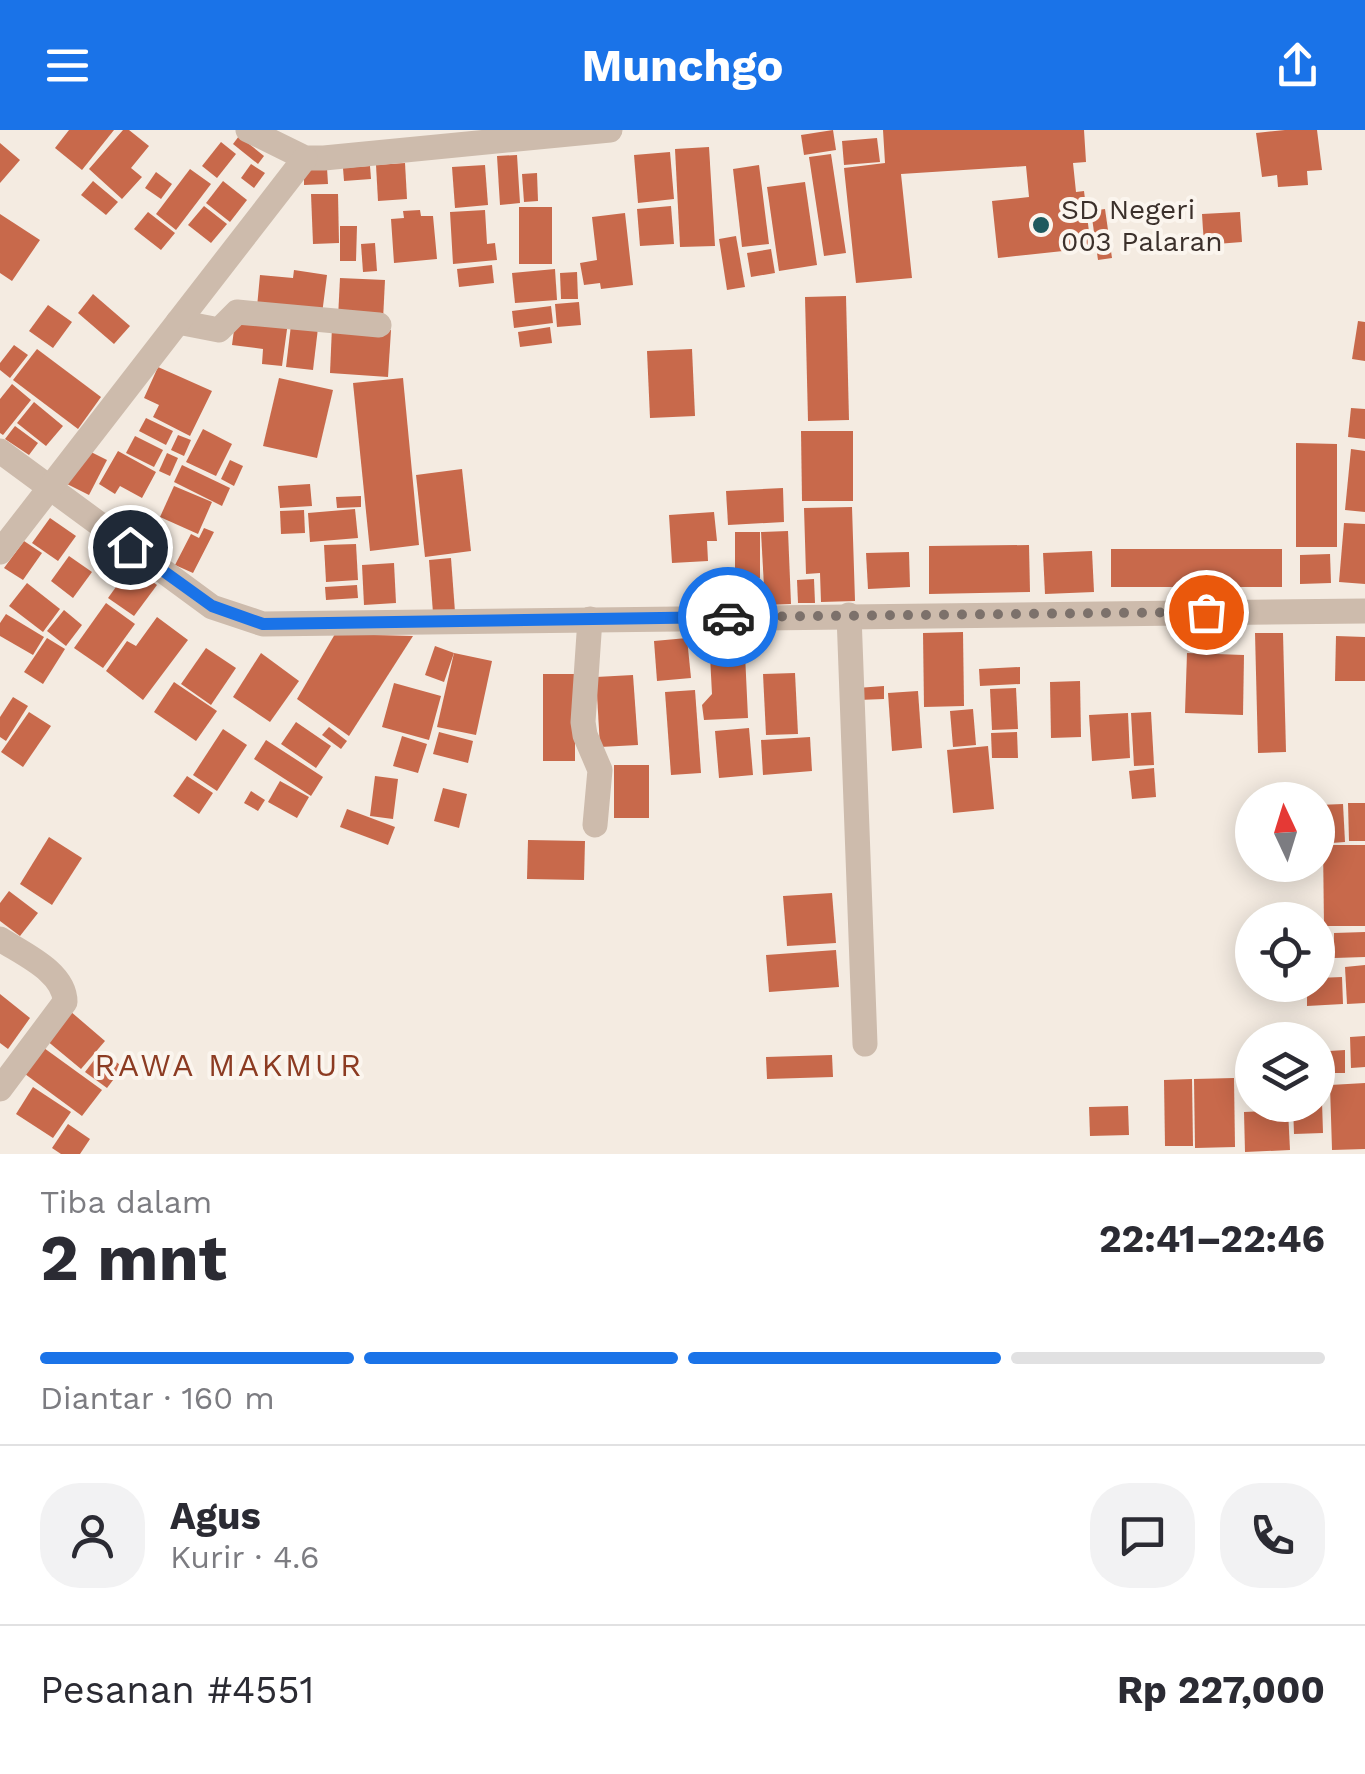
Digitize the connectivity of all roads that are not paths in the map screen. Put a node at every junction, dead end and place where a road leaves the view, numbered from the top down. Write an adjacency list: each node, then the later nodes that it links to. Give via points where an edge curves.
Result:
1 (248, 130): 3 (street)
2 (610, 130): 3 (street)
3 (305, 158): 4 (street)
4 (178, 322): 5 (street, via 219,330 237,312); 7 (street)
5 (379, 325)
6 (0, 451): 7 (street)
7 (49, 488): 8 (street); 11 (street, via 212,606 244,620)
8 (0, 552)
9 (1365, 611): 10 (street)
10 (849, 615): 11 (street); 14 (street)
11 (590, 620): 12 (street, via 583,722 600,770)
12 (595, 825)
13 (0, 938): 15 (street, via 57,978 65,1002)
14 (864, 1044)
15 (0, 1088)

